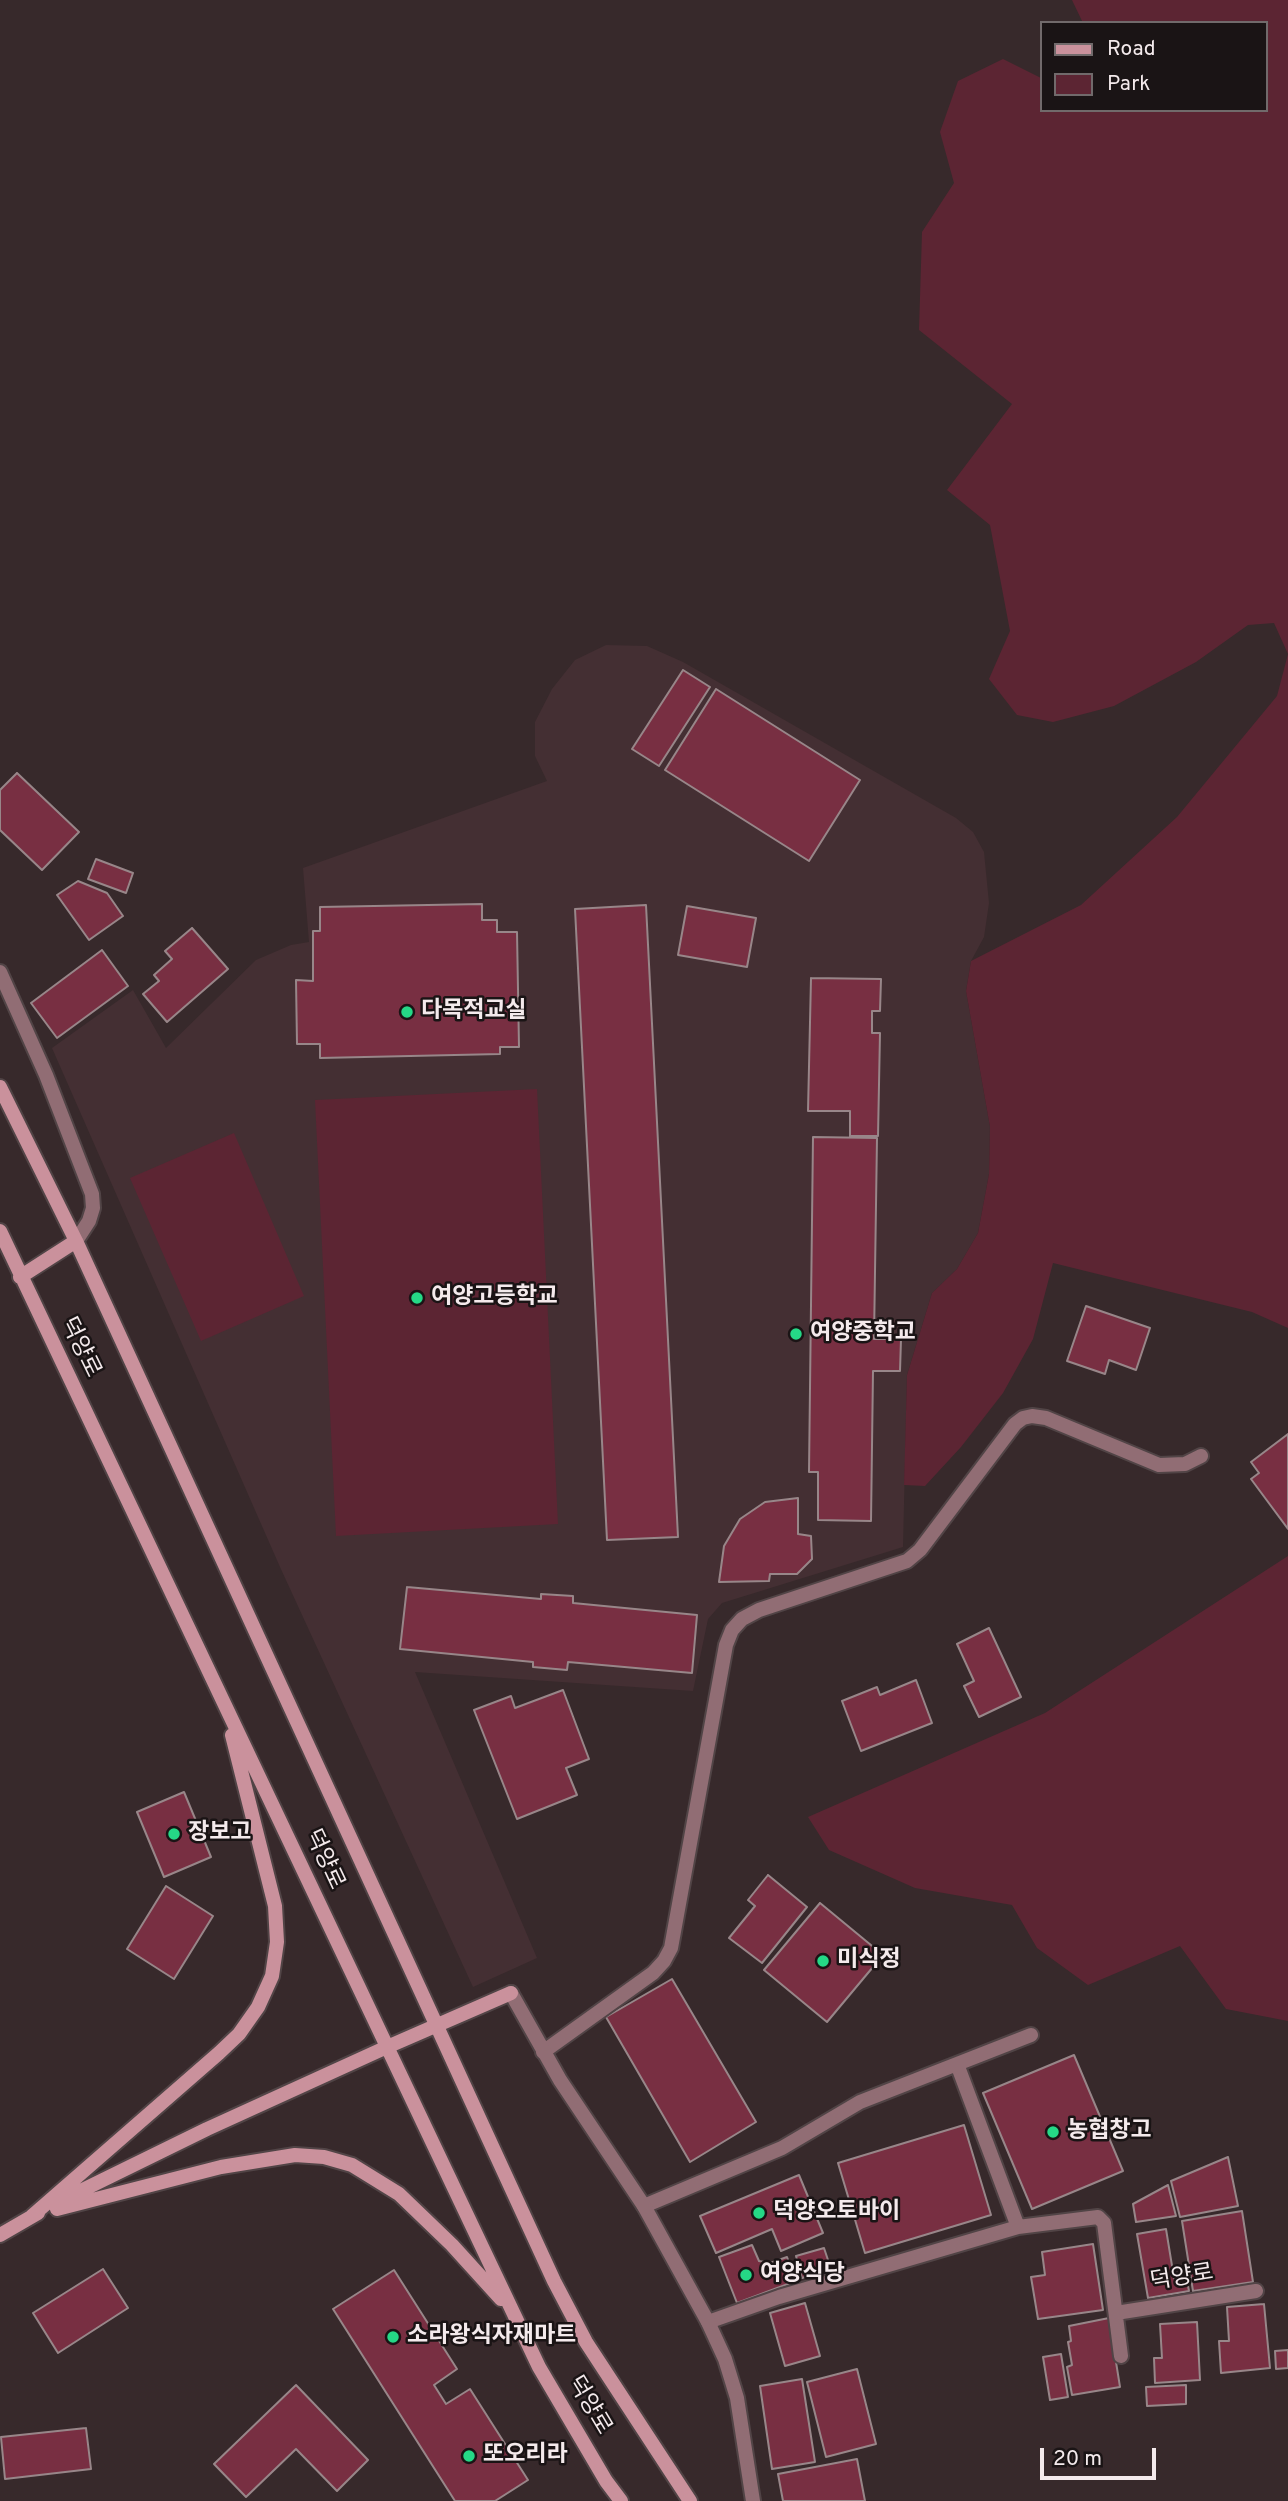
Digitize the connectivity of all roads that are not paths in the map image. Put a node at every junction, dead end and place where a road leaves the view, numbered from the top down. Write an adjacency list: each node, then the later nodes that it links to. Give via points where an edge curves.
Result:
1 (0, 972): 4 (street, via 92,1194 89,1221)
2 (0, 1087): 4 (main road, 덕양로)
3 (0, 1231): 5 (main road, 덕양로)
4 (76, 1241): 5 (main road); 9 (main road, 덕양로)
5 (20, 1277): 7 (main road, 덕양로)
6 (1200, 1456): 12 (street, via 1185,1464 1159,1465 1046,1418 1023,1418 907,1561 742,1619 726,1645 671,1948 653,1973)
7 (222, 1700): 11 (main road, 덕양로); 15 (main road, via 275,1906 277,1942 272,1976 239,2034)
8 (511, 1993): 9 (main road); 12 (street)
9 (435, 2026): 11 (main road); 24 (main road, 덕양로, via 586,2342)
10 (1031, 2035): 13 (street)
11 (387, 2047): 15 (main road, via 92,2184); 19 (main road, 덕양로)
12 (543, 2052): 14 (street)
13 (957, 2064): 14 (street, via 860,2102 782,2148); 16 (street)
14 (644, 2206): 21 (street)
15 (32, 2217): 17 (main road); 19 (main road, via 221,2166 295,2155 324,2157 352,2165 399,2194)
16 (1018, 2227): 20 (street, via 1098,2217 1104,2223); 21 (street)
17 (0, 2235)
18 (1256, 2291): 20 (street, 덕양로)
19 (512, 2312): 23 (main road, 덕양로, via 539,2367)
20 (1116, 2313): 22 (street)
21 (708, 2322): 25 (street, via 737,2398)
22 (1121, 2356)
23 (618, 2499)
24 (690, 2501)
25 (754, 2501)

